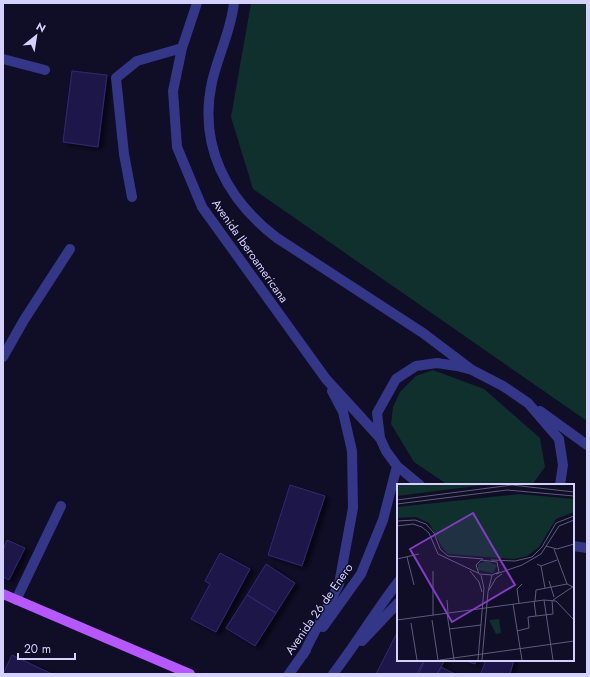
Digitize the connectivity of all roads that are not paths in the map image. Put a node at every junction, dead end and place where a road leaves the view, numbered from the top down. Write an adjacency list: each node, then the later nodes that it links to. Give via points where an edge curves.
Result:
1 (197, 3): 3 (street, Avenida Iberoamericana)
2 (234, 3): 9 (street, Avenida Iberoamericana, via 228,33 212,81 209,101 209,124 214,154 224,179 242,206 276,238 423,333)
3 (182, 48): 6 (street, via 137,60 116,78 124,154); 10 (street, Avenida Iberoamericana, via 172,91 177,147 202,207)
4 (3, 60): 5 (street)
5 (45, 70)
6 (132, 197)
7 (70, 249): 8 (street)
8 (3, 357)
9 (472, 370): 11 (street); 12 (street, via 437,363 416,366 396,378 377,412)
10 (326, 379): 12 (street, Avenida Iberoamericana); 24 (street, via 343,412 352,451 353,508 339,584)
11 (528, 403): 13 (street); 16 (street, via 559,439 564,464)
12 (380, 438): 14 (street)
13 (587, 445)
14 (397, 466): 15 (street); 24 (street, Avenida 26 de Enero, via 383,520 361,574)
15 (419, 484)
16 (560, 484)
17 (61, 506): 22 (street)
18 (574, 546): 19 (street)
19 (587, 548)
20 (397, 583): 25 (street)
21 (3, 595): 22 (main road)
22 (16, 600): 26 (main road)
23 (397, 604): 25 (street)
24 (303, 655): 27 (street, Avenida 26 de Enero)
25 (344, 660): 28 (street)
26 (190, 674)
27 (289, 674)
28 (333, 674)

